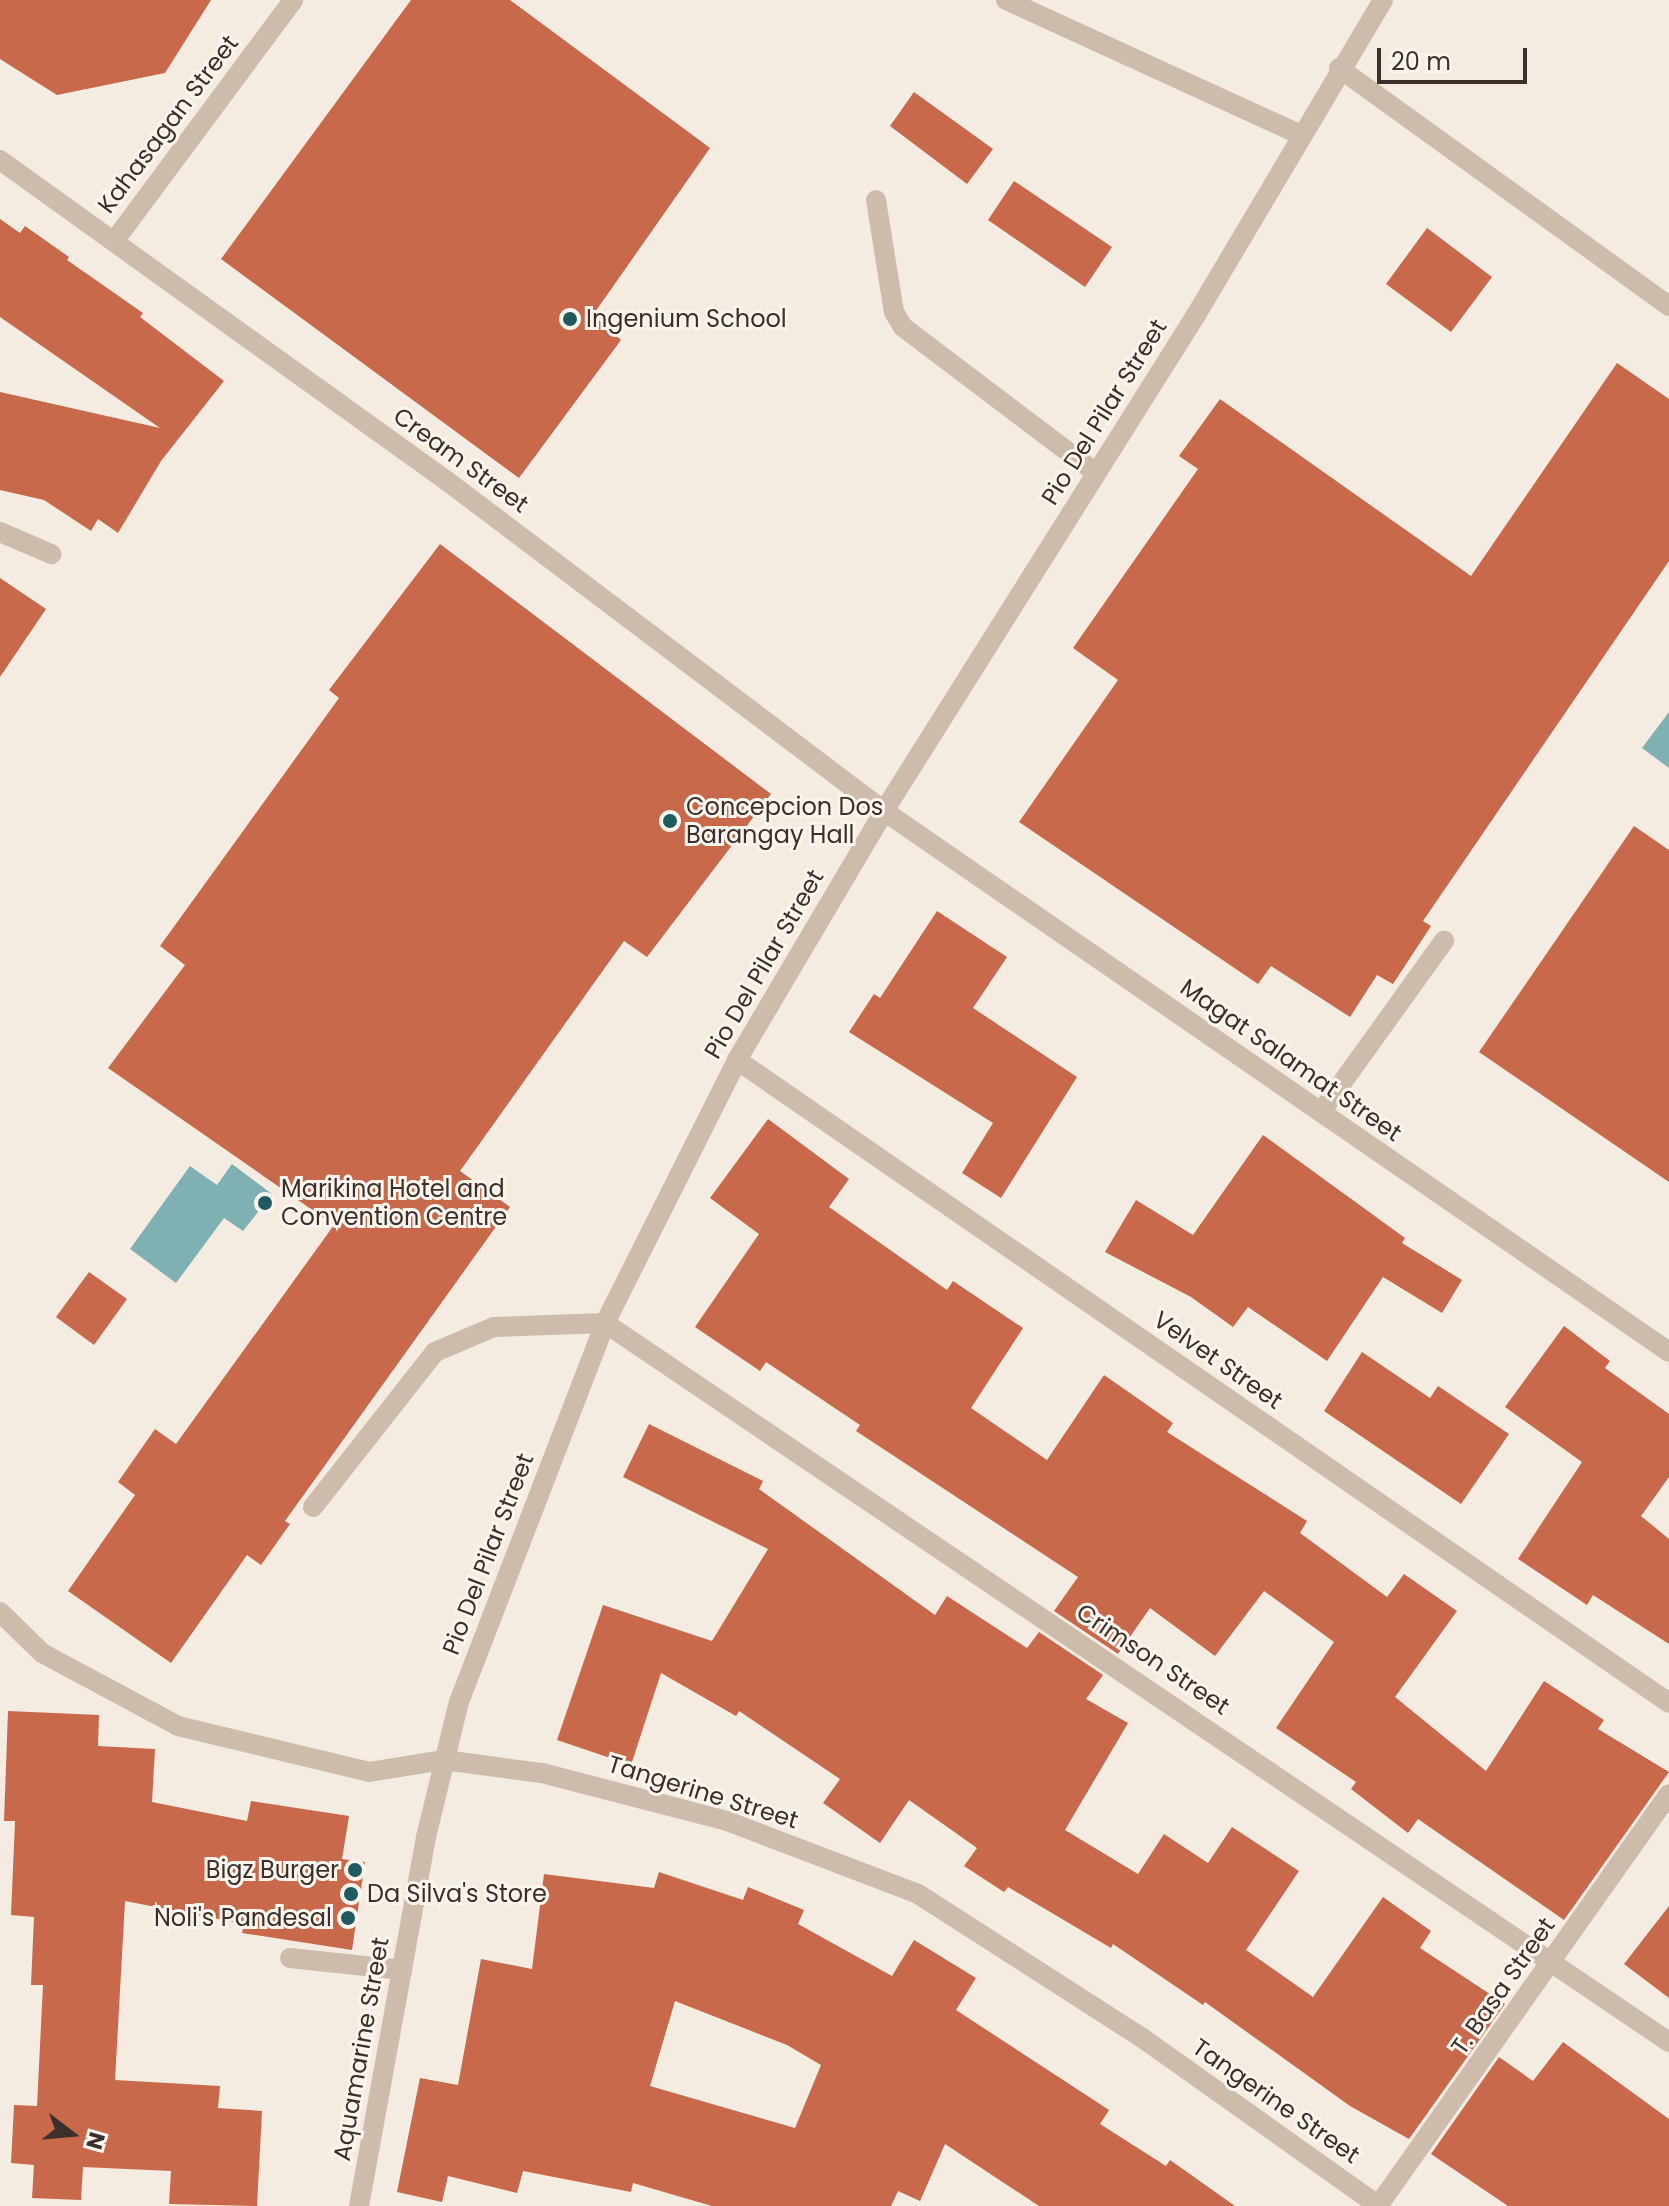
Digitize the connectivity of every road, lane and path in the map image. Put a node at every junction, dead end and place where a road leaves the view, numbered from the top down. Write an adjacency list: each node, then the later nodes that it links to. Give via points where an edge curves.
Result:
1 (293, 0): 8 (street, Kahasagan Street)
2 (1006, 0): 5 (street)
3 (1383, 0): 4 (street, Pio Del Pilar Street)
4 (1339, 68): 5 (street, Pio Del Pilar Street); 9 (street)
5 (1301, 135): 10 (street, Pio Del Pilar Street)
6 (0, 160): 8 (street, Cream Street)
7 (876, 200): 10 (street, via 894,312 903,327)
8 (115, 240): 13 (street, Cream Street, via 447,481)
9 (1669, 306)
10 (1096, 473): 13 (street, Pio Del Pilar Street)
11 (0, 532): 12 (street)
12 (51, 554)
13 (884, 811): 15 (street, Pio Del Pilar Street); 16 (street, Magat Salamat Street)
14 (1444, 941): 16 (street)
15 (737, 1060): 17 (street, Pio Del Pilar Street); 21 (street, Velvet Street)
16 (1321, 1112): 18 (street, Magat Salamat Street)
17 (605, 1323): 19 (street, via 494,1327 435,1352); 22 (street, Pio Del Pilar Street, via 459,1702); 25 (street, Crimson Street)
18 (1669, 1352)
19 (313, 1507)
20 (0, 1612): 22 (street, Tangerine Street, via 42,1653 178,1726 369,1772)
21 (1669, 1703)
22 (444, 1760): 26 (street, Aquamarine Street); 29 (street, Tangerine Street, via 542,1773 727,1821 918,1894 1141,2037)
23 (1669, 1794): 25 (street, T. Basa Street)
24 (290, 1958): 26 (street)
25 (1554, 1960): 27 (street, Crimson Street); 29 (street, T. Basa Street)
26 (402, 1970): 28 (street, Aquamarine Street)
27 (1669, 2042)
28 (359, 2206)
29 (1379, 2206)

